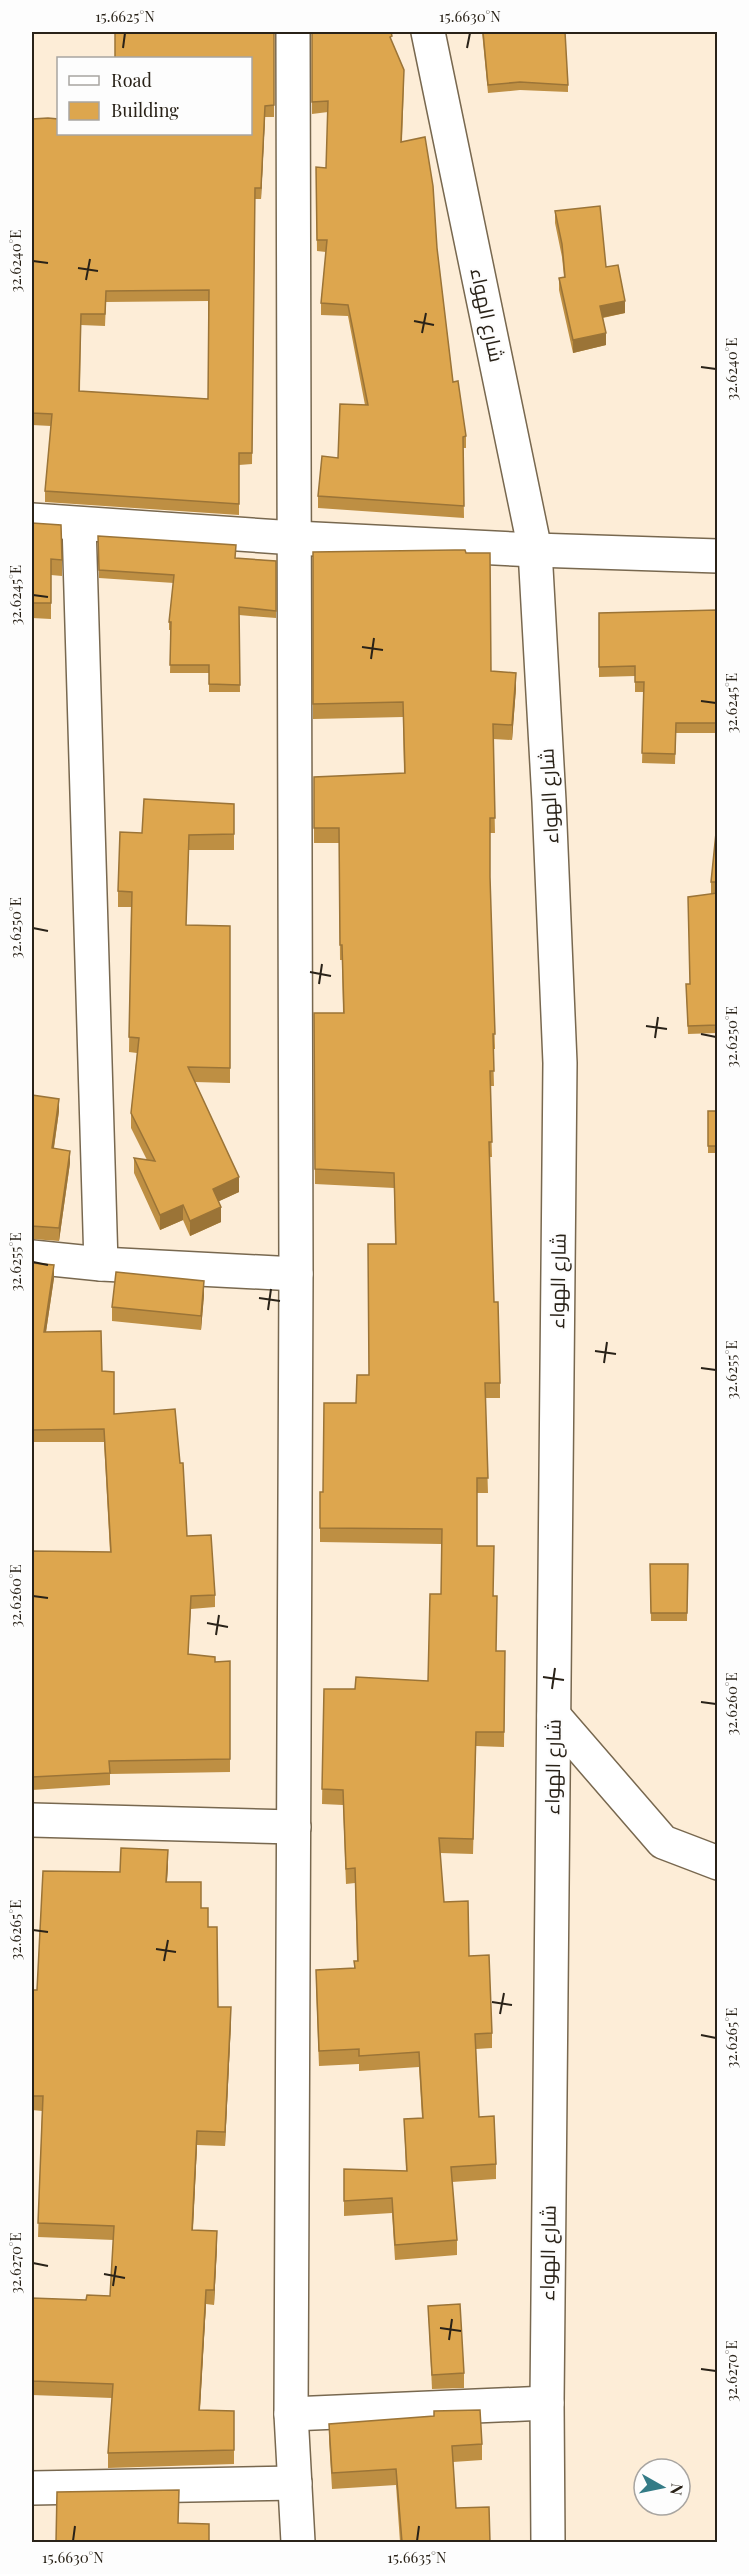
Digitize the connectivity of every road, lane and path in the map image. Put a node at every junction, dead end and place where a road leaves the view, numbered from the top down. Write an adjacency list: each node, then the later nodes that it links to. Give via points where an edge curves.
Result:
1 (293, 32): 5 (street)
2 (428, 32): 6 (street, شارع الهواء)
3 (32, 520): 4 (street)
4 (79, 524): 5 (street); 9 (street)
5 (296, 538): 6 (street); 10 (street)
6 (535, 550): 7 (street); 11 (street, شارع الهواء, via 560,1063)
7 (717, 556)
8 (32, 1257): 9 (street)
9 (101, 1264): 10 (street)
10 (296, 1274): 13 (street)
11 (554, 1716): 14 (street, via 663,1842); 15 (street, شارع الهواء)
12 (32, 1820): 13 (street)
13 (294, 1827): 16 (street)
14 (717, 1863)
15 (547, 2403): 16 (street); 20 (street, شارع الهواء)
16 (291, 2414): 17 (street)
17 (295, 2483): 18 (street); 19 (street)
18 (32, 2488)
19 (298, 2542)
20 (548, 2542)

